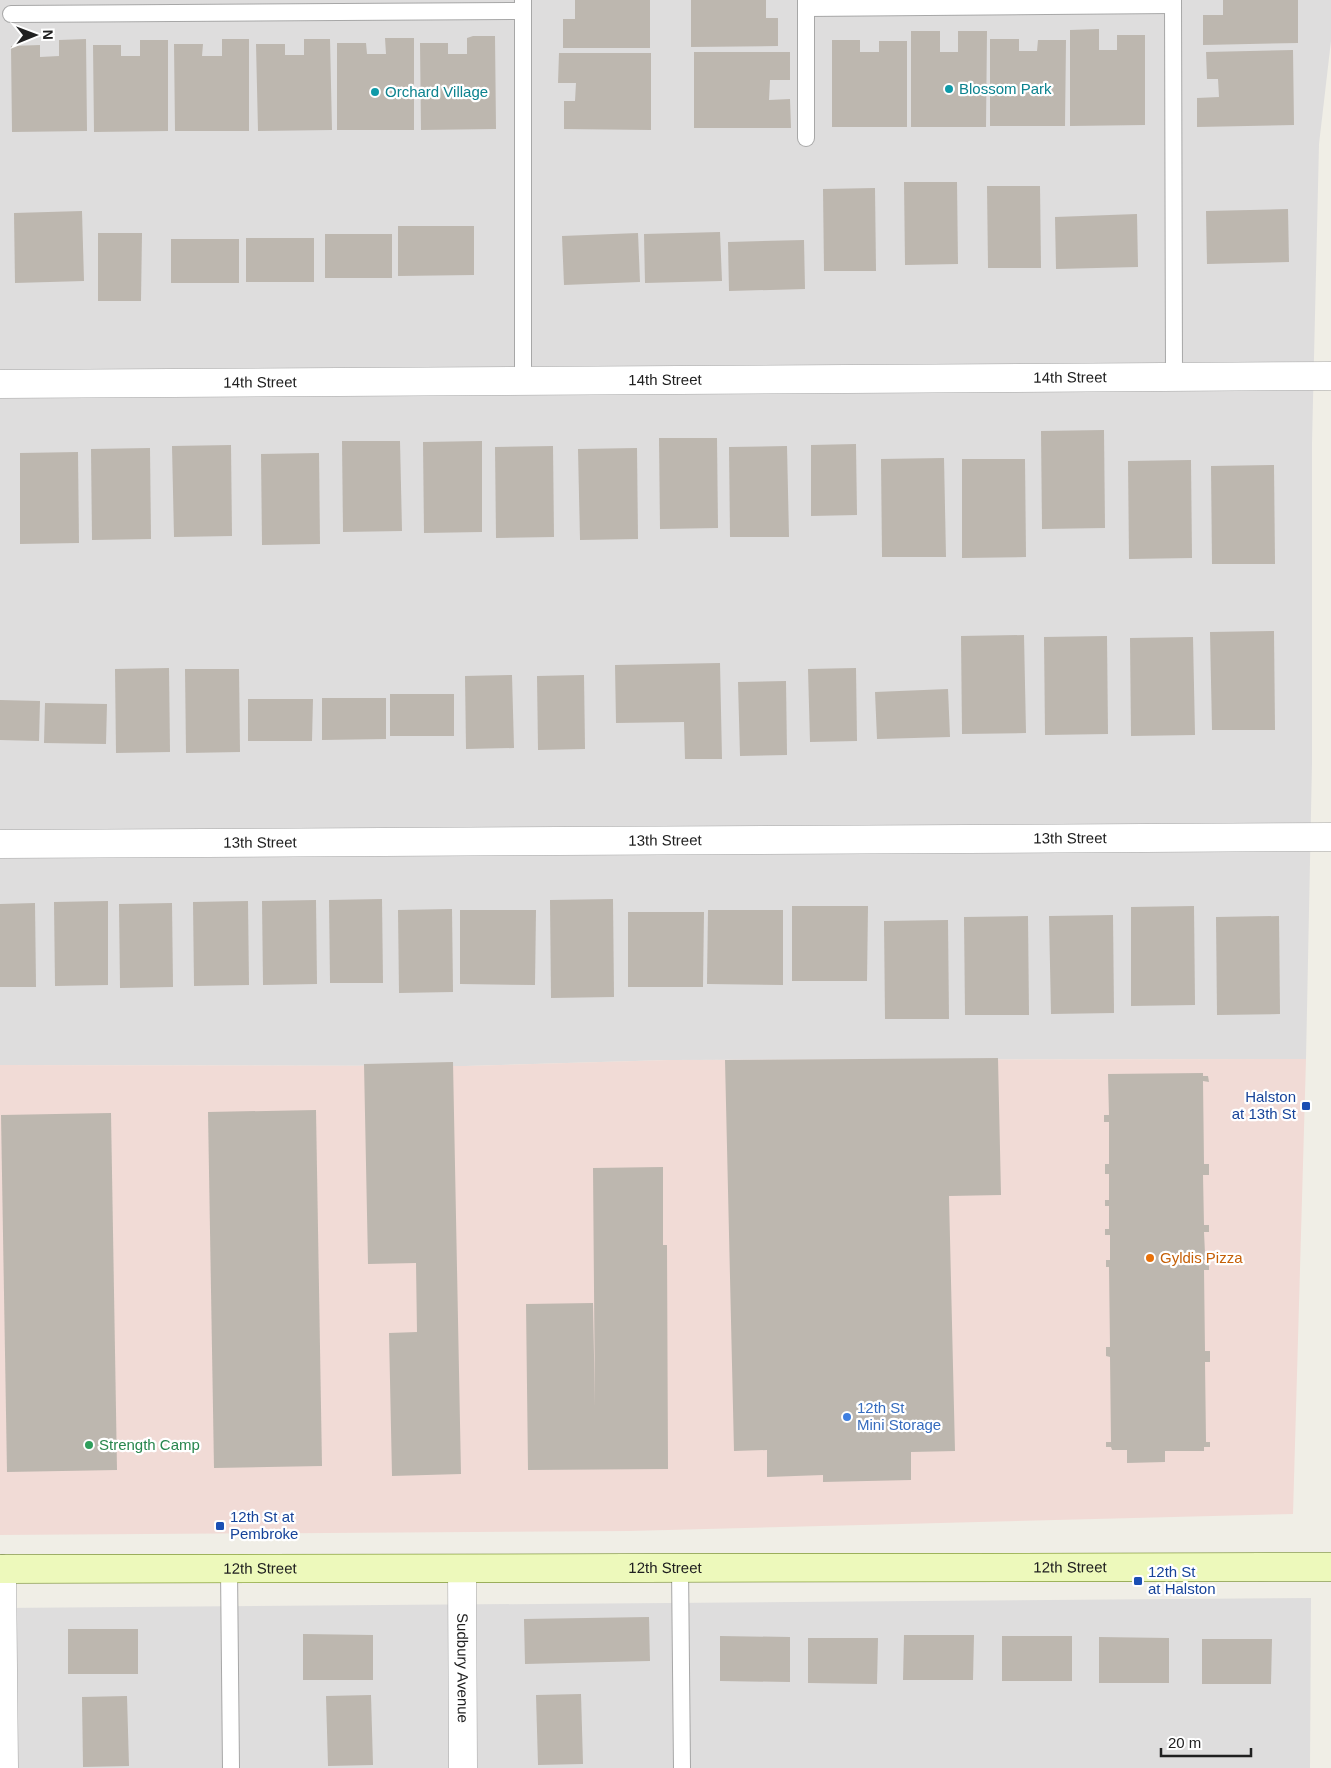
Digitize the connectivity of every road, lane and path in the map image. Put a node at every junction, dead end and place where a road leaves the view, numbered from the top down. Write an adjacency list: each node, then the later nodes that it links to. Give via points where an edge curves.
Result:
1 (1173, 3): 2 (lane); 6 (lane)
2 (806, 4): 5 (lane)
3 (523, 6): 4 (lane); 8 (lane)
4 (11, 14)
5 (806, 138)
6 (1174, 376): 7 (street, 14th Street); 8 (street, 14th Street)
7 (1331, 376)
8 (523, 382): 9 (street, 14th Street)
9 (0, 384)
10 (1331, 837): 11 (street, 13th Street)
11 (0, 844)
12 (1331, 1566): 13 (street, 12th Street)
13 (680, 1567): 16 (street, 12th Street); 20 (lane)
14 (1, 1569): 15 (street, 12th Street); 17 (street)
15 (229, 1569): 16 (street, 12th Street); 18 (lane)
16 (462, 1569): 19 (street, Sudbury Avenue)
17 (4, 1768)
18 (231, 1768)
19 (463, 1768)
20 (682, 1768)

